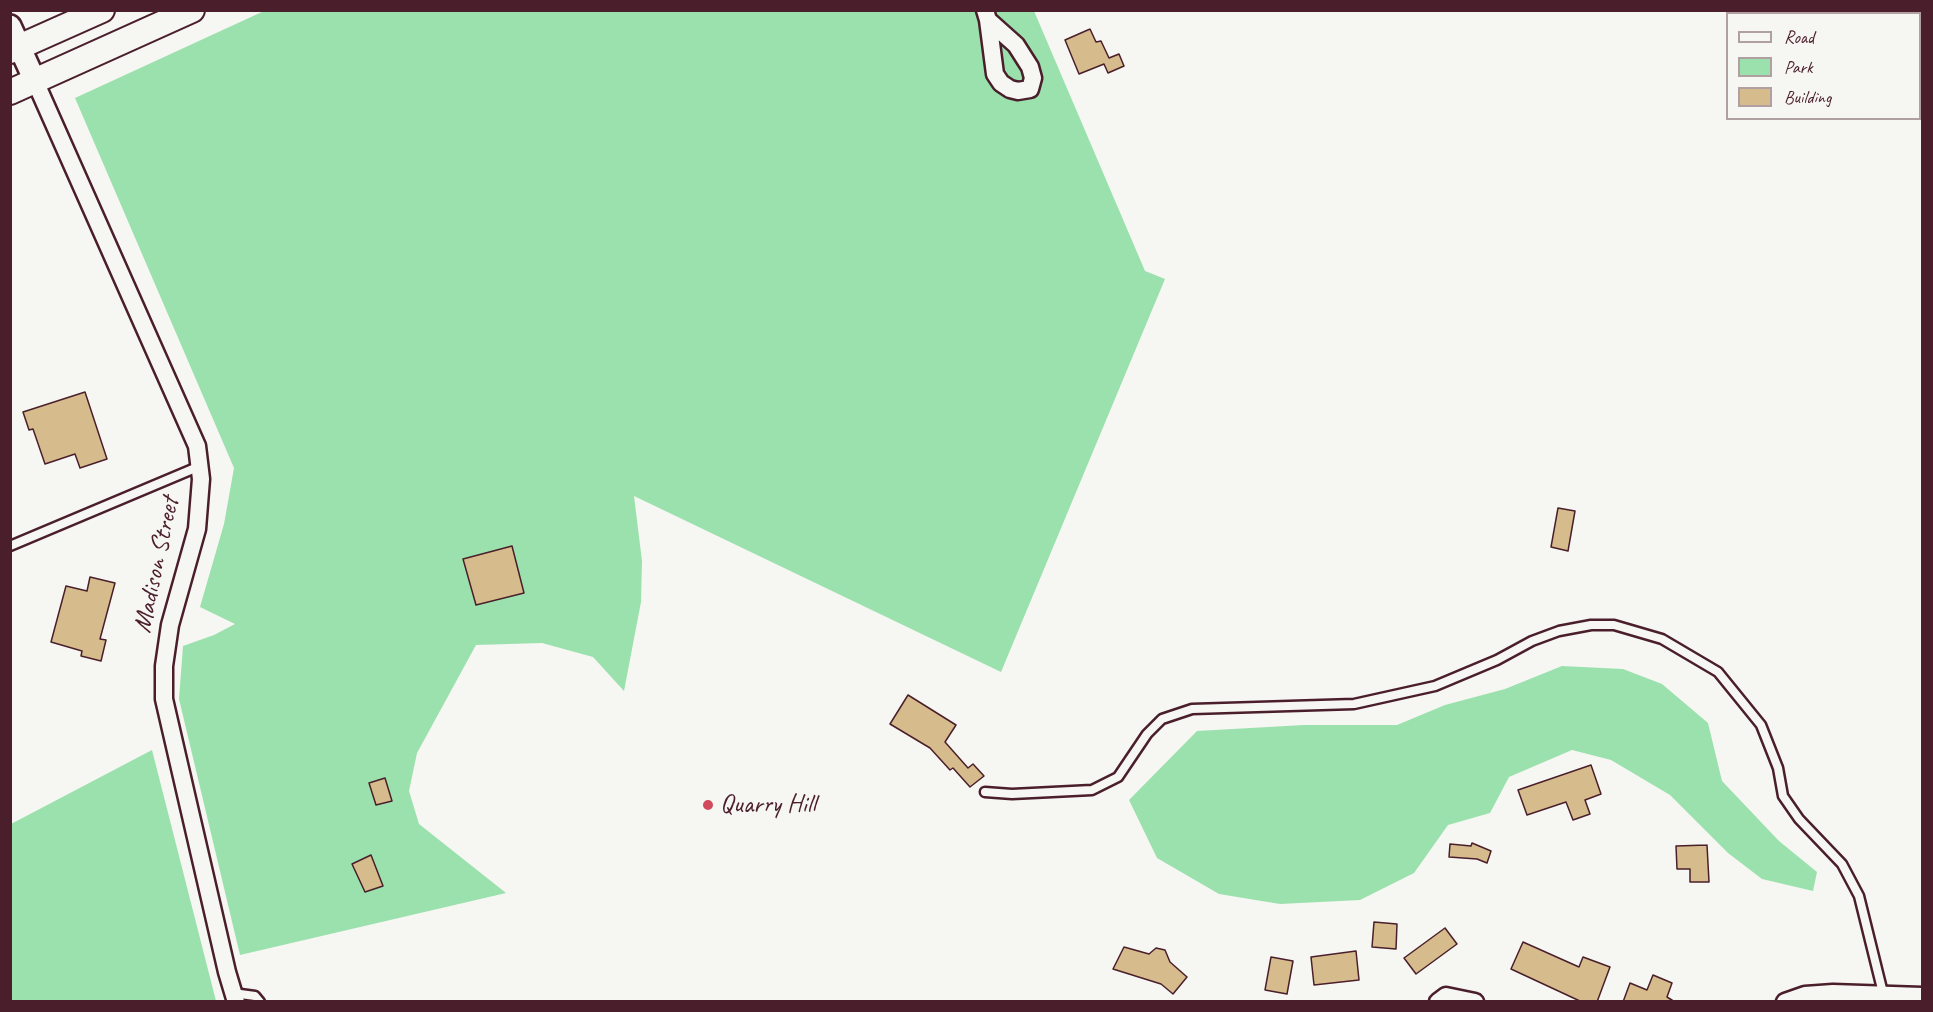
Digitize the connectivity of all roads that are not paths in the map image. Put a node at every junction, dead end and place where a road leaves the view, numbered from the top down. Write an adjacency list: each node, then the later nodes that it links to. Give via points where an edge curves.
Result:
1 (102, 10): 3 (main road)
2 (192, 10): 4 (main road)
3 (14, 41): 4 (street, Madison Street)
4 (35, 81): 5 (main road); 6 (street, Madison Street, via 197,446)
5 (10, 92)
6 (200, 466): 7 (lane); 11 (street, Madison Street, via 196,529 170,625 164,699)
7 (10, 546)
8 (986, 792): 9 (lane, via 1092,790 1118,777 1162,719 1192,709 1354,704 1435,686 1559,632 1591,625 1614,626 1662,639 1718,672 1761,724 1778,768 1783,796 1842,864 1859,896)
9 (1883, 993): 10 (street); 15 (street, via 1805,994)
10 (1923, 996)
11 (235, 997): 12 (lane, via 255,996)
12 (260, 1002)
13 (1438, 1002): 14 (street, via 1446,996)
14 (1475, 1002)
15 (1785, 1002)

